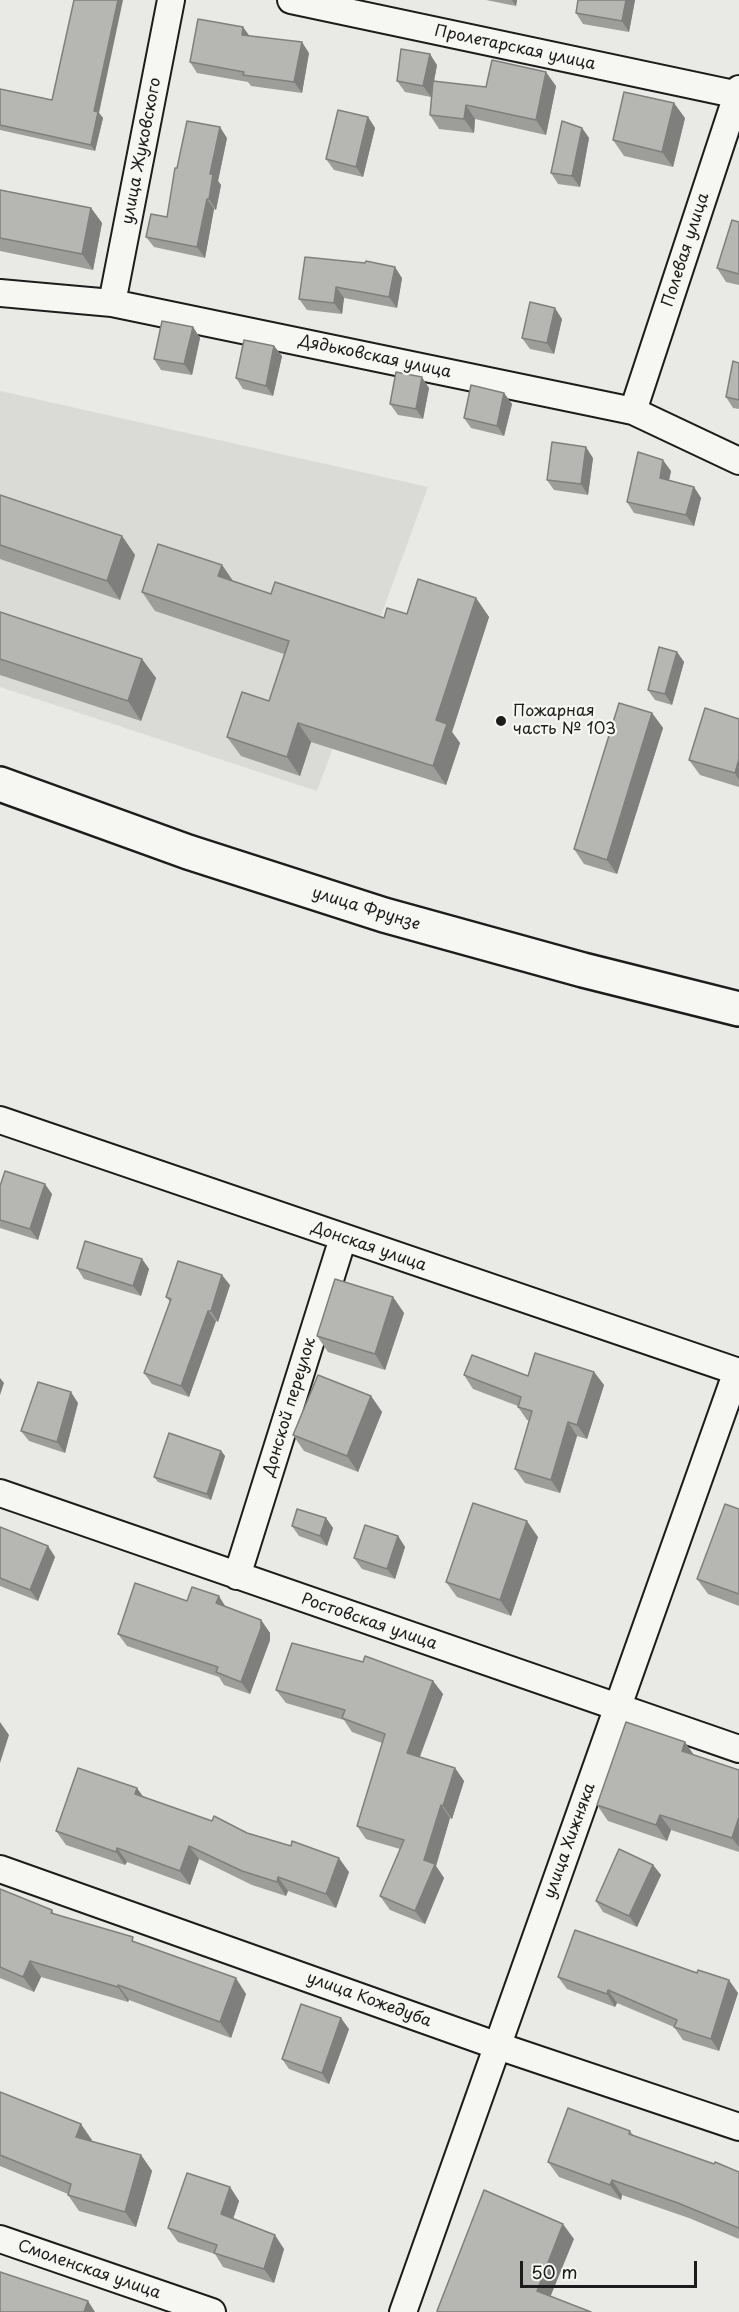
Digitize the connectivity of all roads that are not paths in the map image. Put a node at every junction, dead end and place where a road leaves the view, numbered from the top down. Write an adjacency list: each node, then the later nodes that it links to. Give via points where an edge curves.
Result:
1 (171, 0): 5 (street, улица Жуковского)
2 (291, 0): 3 (street, Пролетарская улица)
3 (739, 93): 6 (street, Полевая улица)
4 (0, 293): 5 (street, Дядьковская улица)
5 (112, 303): 6 (street, Дядьковская улица)
6 (633, 411): 7 (street, Дядьковская улица)
7 (739, 461)
8 (0, 784): 9 (main road, улица Фрунзе, via 188,852 384,915)
9 (739, 1009)
10 (0, 1120): 11 (street, Донская улица)
11 (343, 1238): 12 (street, Донская улица); 14 (street, Донской переулок)
12 (738, 1371): 15 (street, улица Хижняка)
13 (0, 1493): 14 (street, Ростовская улица)
14 (237, 1576): 15 (street, Ростовская улица)
15 (618, 1707): 16 (street, Ростовская улица); 18 (street, улица Хижняка)
16 (739, 1749)
17 (0, 1869): 18 (street, улица Кожедуба)
18 (498, 2046): 19 (street, улица Кожедуба); 22 (street, улица Хижняка)
19 (739, 2127)
20 (0, 2239): 21 (street, Смоленская улица)
21 (212, 2312)
22 (404, 2312)

